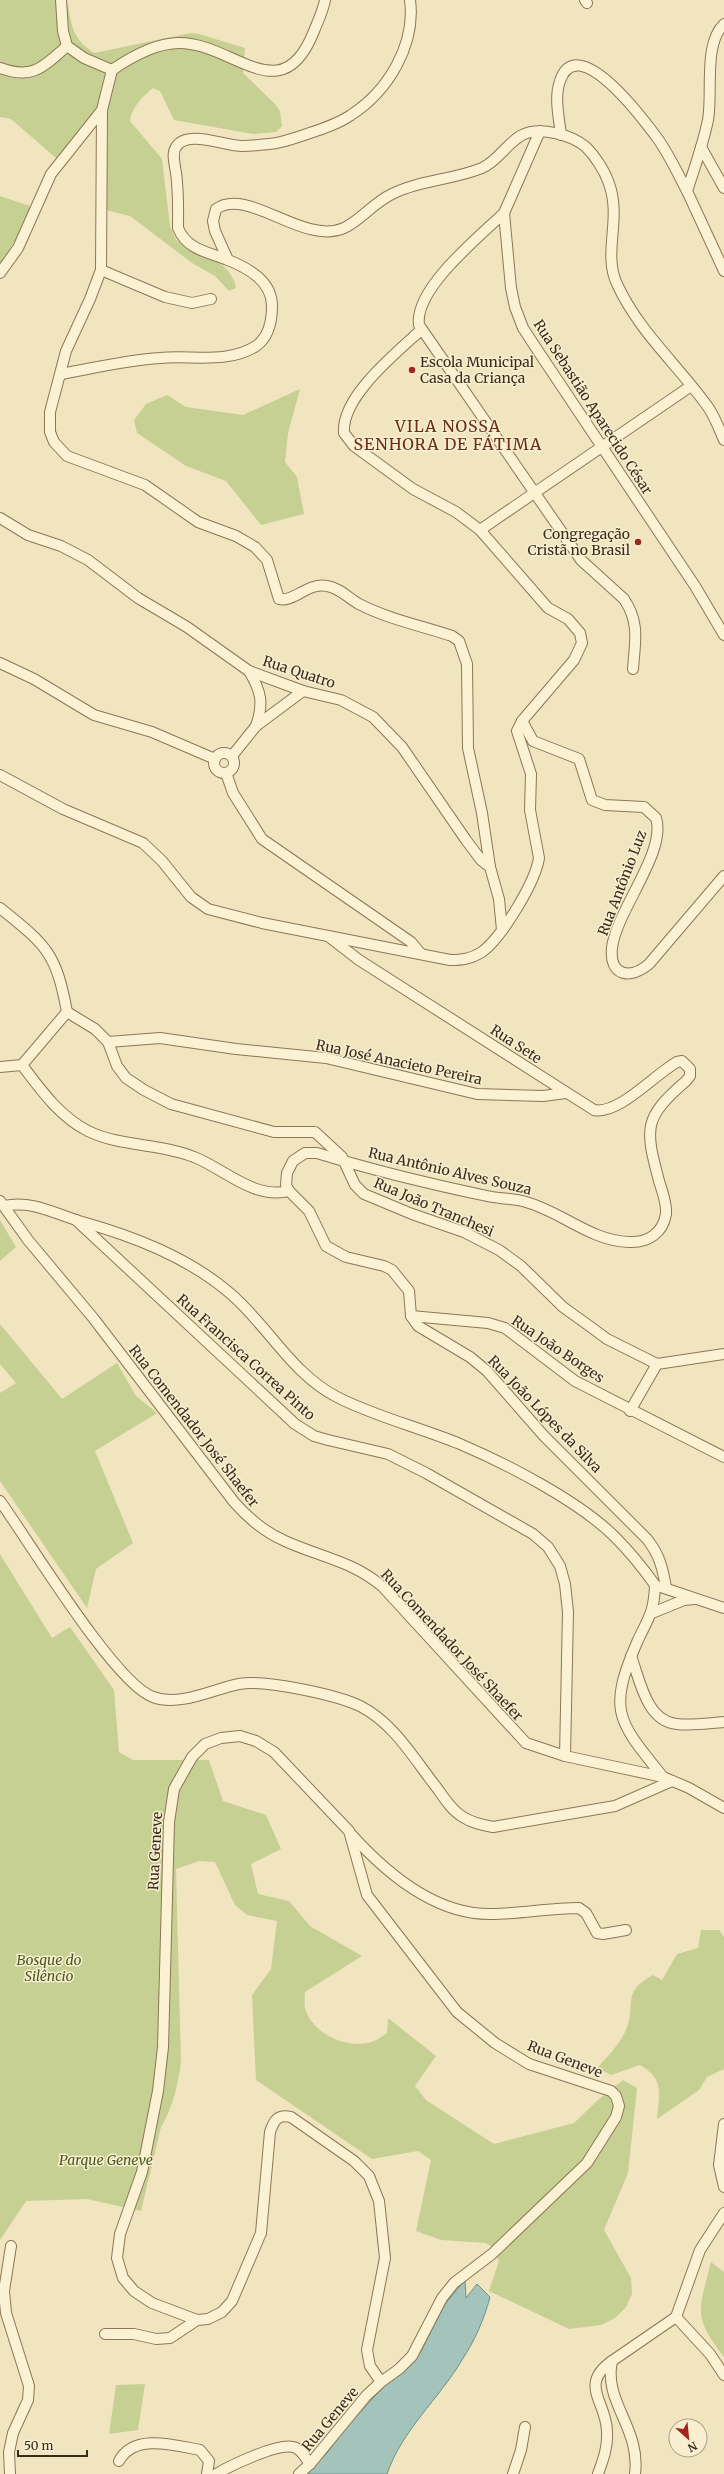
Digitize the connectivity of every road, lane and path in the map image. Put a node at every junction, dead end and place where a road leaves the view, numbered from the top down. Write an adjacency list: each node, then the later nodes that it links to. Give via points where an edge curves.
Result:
1 (61, 0): 5 (street, via 63,31)
2 (325, 0): 7 (street, via 306,51 290,66 276,72 262,71 200,45 178,43 150,49)
3 (410, 0): 15 (street, via 409,35 399,62 383,87 350,116 332,125 271,144 241,146 198,138 188,139 176,147 173,154 177,176 178,228 181,235 200,251)
4 (724, 24): 11 (street, via 715,39 711,57 708,118)
5 (67, 46): 6 (street, via 36,71 15,73); 7 (street, via 84,58)
6 (0, 68)
7 (112, 70): 8 (street)
8 (102, 110): 16 (street); 18 (street, via 51,174 18,248)
9 (540, 131): 10 (street); 14 (street, Rua Sebastião Aparecido César); 15 (street, via 522,135 481,168 393,193 375,203 343,229 307,229 245,205 221,205 216,209 213,221)
10 (561, 135): 13 (street, via 558,105 560,79 574,66 586,66 597,72 628,101 655,135); 22 (street, via 581,143 588,149 607,179 615,208 611,259 616,283 645,331)
11 (701, 147): 12 (street); 13 (street)
12 (724, 188)
13 (687, 191): 17 (street)
14 (504, 213): 20 (street, via 441,274 420,313 418,319); 24 (street, Rua Sebastião Aparecido César, via 510,288 523,328)
15 (228, 260): 21 (street, via 247,267 257,276 263,282 272,302 272,319 267,334 257,345 243,353 228,357 160,358)
16 (101, 270): 19 (street, via 165,297 192,303); 21 (street, via 66,351)
17 (724, 271)
18 (0, 273)
19 (211, 299)
20 (421, 330): 25 (street); 27 (street, via 372,376 346,416 344,434 354,446 413,489 456,512)
21 (61, 374): 39 (street, via 53,398 49,426 54,442 60,450 78,461 145,485 198,522 236,536 255,547 267,560 278,599 288,598 307,588 327,586 360,604 452,636 459,641 467,664 468,748)
22 (694, 390): 23 (street, via 709,408); 24 (street)
23 (724, 440)
24 (603, 446): 25 (street); 28 (street, Rua Sebastião Aparecido César)
25 (535, 494): 27 (street); 30 (street, via 590,571 624,599 632,612 636,626)
26 (0, 518): 31 (street, Rua Quatro, via 28,535 61,546 88,560 138,598 187,627)
27 (480, 530): 33 (street, via 548,608 568,619 580,633 582,643 574,660)
28 (724, 635)
29 (0, 663): 36 (street, via 34,679 94,715 152,732)
30 (633, 669)
31 (248, 671): 32 (street, Rua Quatro); 34 (street, via 261,695 262,706)
32 (303, 691): 34 (street); 39 (street, Rua Quatro, via 341,700 360,709 381,724 402,747 481,860)
33 (522, 721): 40 (street, Rua Antônio Luz, via 533,741 580,759 592,800 605,805 644,807 656,818 658,836 622,917 612,948 617,968 624,974 640,972 649,964); 42 (street, via 517,731 531,774 530,810 539,858 522,896)
34 (256, 726): 35 (street)
35 (232, 756): 36 (street, via 222,753); 37 (street, via 235,761 234,768)
36 (215, 759): 37 (street, via 215,769 220,773)
37 (226, 773): 44 (street, via 233,793 262,839 411,942)
38 (0, 775): 43 (street, via 63,809 143,843 162,861 191,897 208,909 262,924)
39 (490, 867): 42 (street, Rua Quatro, via 499,899)
40 (724, 876)
41 (0, 908): 45 (street, via 45,947 57,972)
42 (502, 930): 44 (street, via 482,952 464,960)
43 (328, 936): 44 (street); 50 (street, Rua Sete, via 359,960)
44 (421, 954)
45 (67, 1012): 46 (street, Rua João Tranchesi, via 95,1029); 47 (street)
46 (108, 1042): 50 (street, Rua José Anacieto Pereira, via 160,1038 326,1058 477,1094 543,1096); 51 (street, Rua João Tranchesi, via 117,1066 126,1078 144,1090 172,1104 274,1132 314,1132 332,1146)
47 (22, 1065): 48 (street); 52 (street, via 56,1107 88,1131 192,1156 240,1183 264,1190)
48 (0, 1067)
49 (690, 1069): 50 (street, Rua Sete, via 682,1061 677,1062 620,1103 599,1111); 51 (street, Rua Antônio Alves Souza, via 690,1076 656,1109 651,1121 651,1153 666,1212 663,1224 656,1235 640,1242 604,1239 524,1201 487,1197)
50 (566, 1093)
51 (345, 1162): 52 (street, Rua Antônio Alves Souza, via 310,1152 300,1156 290,1166 286,1179); 57 (street, Rua João Tranchesi, via 355,1185 364,1194 464,1232 499,1250 521,1266 563,1307 607,1338)
52 (288, 1192): 55 (street, via 309,1211 326,1246 333,1252 384,1266 396,1274 409,1291)
53 (2, 1203): 54 (street, via 31,1204); 68 (street, Rua Comendador José Shaefer, via 28,1240 94,1319 234,1502 253,1522 285,1541 356,1568 370,1576 518,1737 535,1747)
54 (76, 1220): 61 (street, via 139,1239 209,1278 232,1295 302,1370 336,1396 460,1444 570,1502 615,1536); 68 (street, Rua Francisca Correa Pinto, via 295,1424 314,1436 388,1454 534,1534 548,1547 560,1566 568,1612)
55 (411, 1316): 58 (street, Rua João Borges, via 488,1322 505,1328 575,1381); 62 (street, Rua João Lópes da Silva, via 422,1330 487,1371 544,1436 647,1539 656,1550)
56 (724, 1354): 57 (street)
57 (657, 1364): 58 (street)
58 (630, 1411): 59 (street, Rua João Borges)
59 (724, 1457)
60 (0, 1502): 69 (street, via 87,1627 126,1677 154,1698 186,1698 240,1684 256,1683 302,1689 359,1706 393,1730 449,1805 461,1817 486,1826 493,1827 615,1806)
61 (655, 1585): 62 (street); 65 (street)
62 (666, 1588): 63 (street)
63 (697, 1599): 64 (street); 65 (street, via 684,1600)
64 (724, 1608)
65 (652, 1613): 66 (street)
66 (631, 1656): 67 (street, via 650,1705 665,1721 677,1724); 69 (street, via 623,1680 619,1702 620,1714 632,1739)
67 (724, 1722)
68 (565, 1756): 69 (street, Rua Comendador José Shaefer)
69 (668, 1779): 70 (street, Rua Comendador José Shaefer)
70 (724, 1808)
71 (349, 1831): 72 (street, via 373,1859 409,1886 444,1906 489,1914 579,1908 586,1912 597,1933); 78 (street, Rua Geneve, via 274,1752 256,1741 240,1736 220,1738 205,1744 192,1757 174,1789 169,1822 163,2047 158,2091 142,2172 120,2234 117,2258 122,2278 134,2291 152,2303); 82 (street, Rua Geneve, via 367,1895 456,2012 495,2043 530,2064 611,2092 616,2096 619,2106 616,2117 587,2163 492,2254 454,2283 442,2298 412,2356 399,2370)
72 (626, 1930)
73 (724, 2124): 74 (street, via 719,2165)
74 (724, 2187)
75 (724, 2212): 77 (street, via 700,2250)
76 (11, 2246): 86 (street, via 4,2291 6,2313 29,2386 28,2400 13,2433 9,2452)
77 (676, 2317): 80 (street); 81 (street, via 710,2354)
78 (197, 2320): 79 (street, via 170,2338); 82 (street, via 208,2319 222,2312 232,2301 241,2282 261,2233 270,2132 277,2118 291,2117 354,2161 369,2176 379,2201 385,2258 367,2350 370,2366)
79 (105, 2334)
80 (612, 2361): 91 (street, via 601,2369 595,2384 607,2432 606,2451); 92 (street, via 611,2385 633,2436 637,2457)
81 (724, 2375)
82 (381, 2382): 85 (street, Rua Geneve, via 366,2396)
83 (525, 2427): 90 (street)
84 (118, 2462): 87 (street, via 124,2452 154,2442 200,2450 209,2461)
85 (310, 2464): 88 (street, via 293,2446 236,2462); 89 (street, Rua Geneve)
86 (10, 2474)
87 (207, 2474)
88 (216, 2474)
89 (299, 2474)
90 (513, 2474)
91 (598, 2474)
92 (635, 2474)

